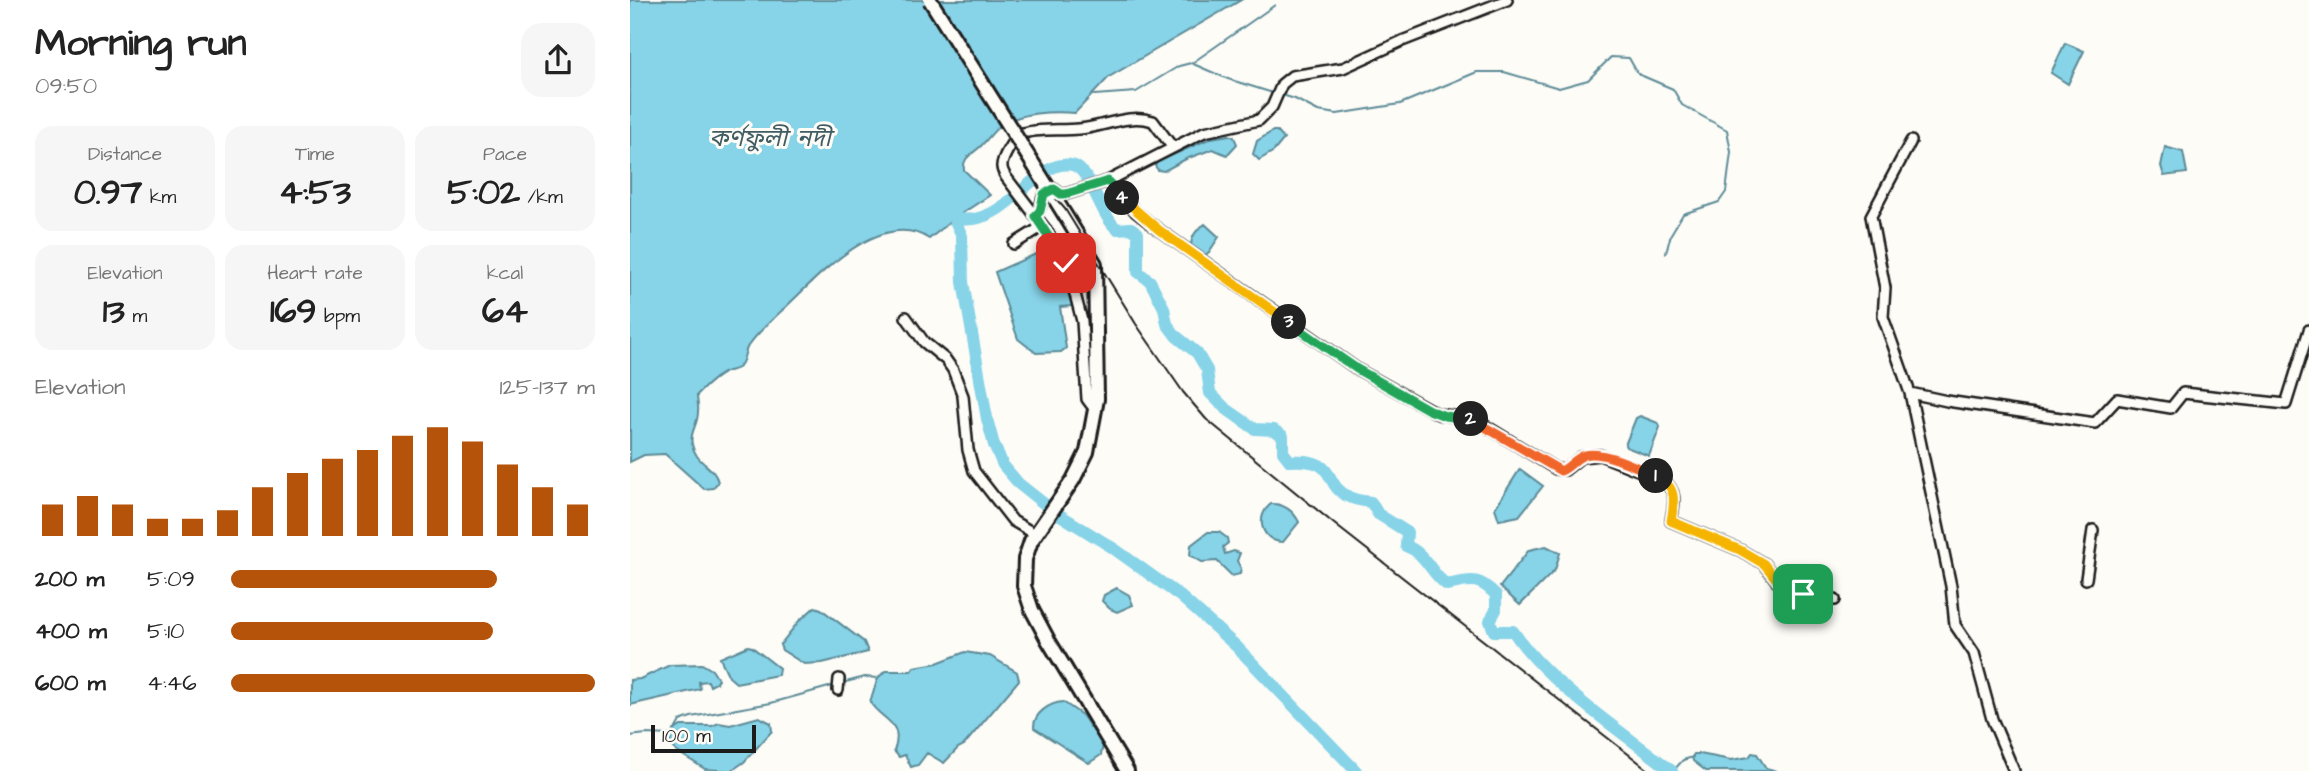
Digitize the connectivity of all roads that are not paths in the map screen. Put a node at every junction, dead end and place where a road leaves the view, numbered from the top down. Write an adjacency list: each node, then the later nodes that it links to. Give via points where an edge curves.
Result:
1 (930, 0): 12 (highway, bridge, via 1095,264)
2 (1507, 0): 4 (street, via 1343,68 1287,79 1259,120 1213,129)
3 (1911, 141): 11 (street, via 1871,216 1885,288 1883,317)
4 (1173, 148): 5 (street); 6 (street, via 1147,119 1020,134 1002,162 1003,172)
5 (1103, 183): 6 (street, via 1066,194 1048,191); 16 (street, via 1159,230 1357,369 1437,414 1484,425 1556,469 1565,470 1586,455 1600,455 1663,480 1675,496 1671,521 1740,550 1764,564 1780,584)
6 (1035, 216): 7 (street)
7 (1043, 226): 8 (street); 12 (street, via 1066,263 1075,290 1084,338 1087,399)
8 (1014, 244)
9 (906, 317): 13 (street, via 921,340 950,363 962,396 974,471 1013,520)
10 (2309, 330): 11 (street, via 2286,404 2183,393 2171,408 2117,399 2095,424)
11 (1910, 393): 20 (street, via 1955,625 1974,653 1992,719)
12 (1096, 411): 13 (highway, via 1087,452)
13 (1037, 530): 19 (highway, via 1025,559 1032,610)
14 (2093, 530): 15 (street)
15 (2086, 579)
16 (1835, 600)
17 (839, 679): 18 (street)
18 (838, 690)
19 (1127, 771)
20 (2014, 771)

